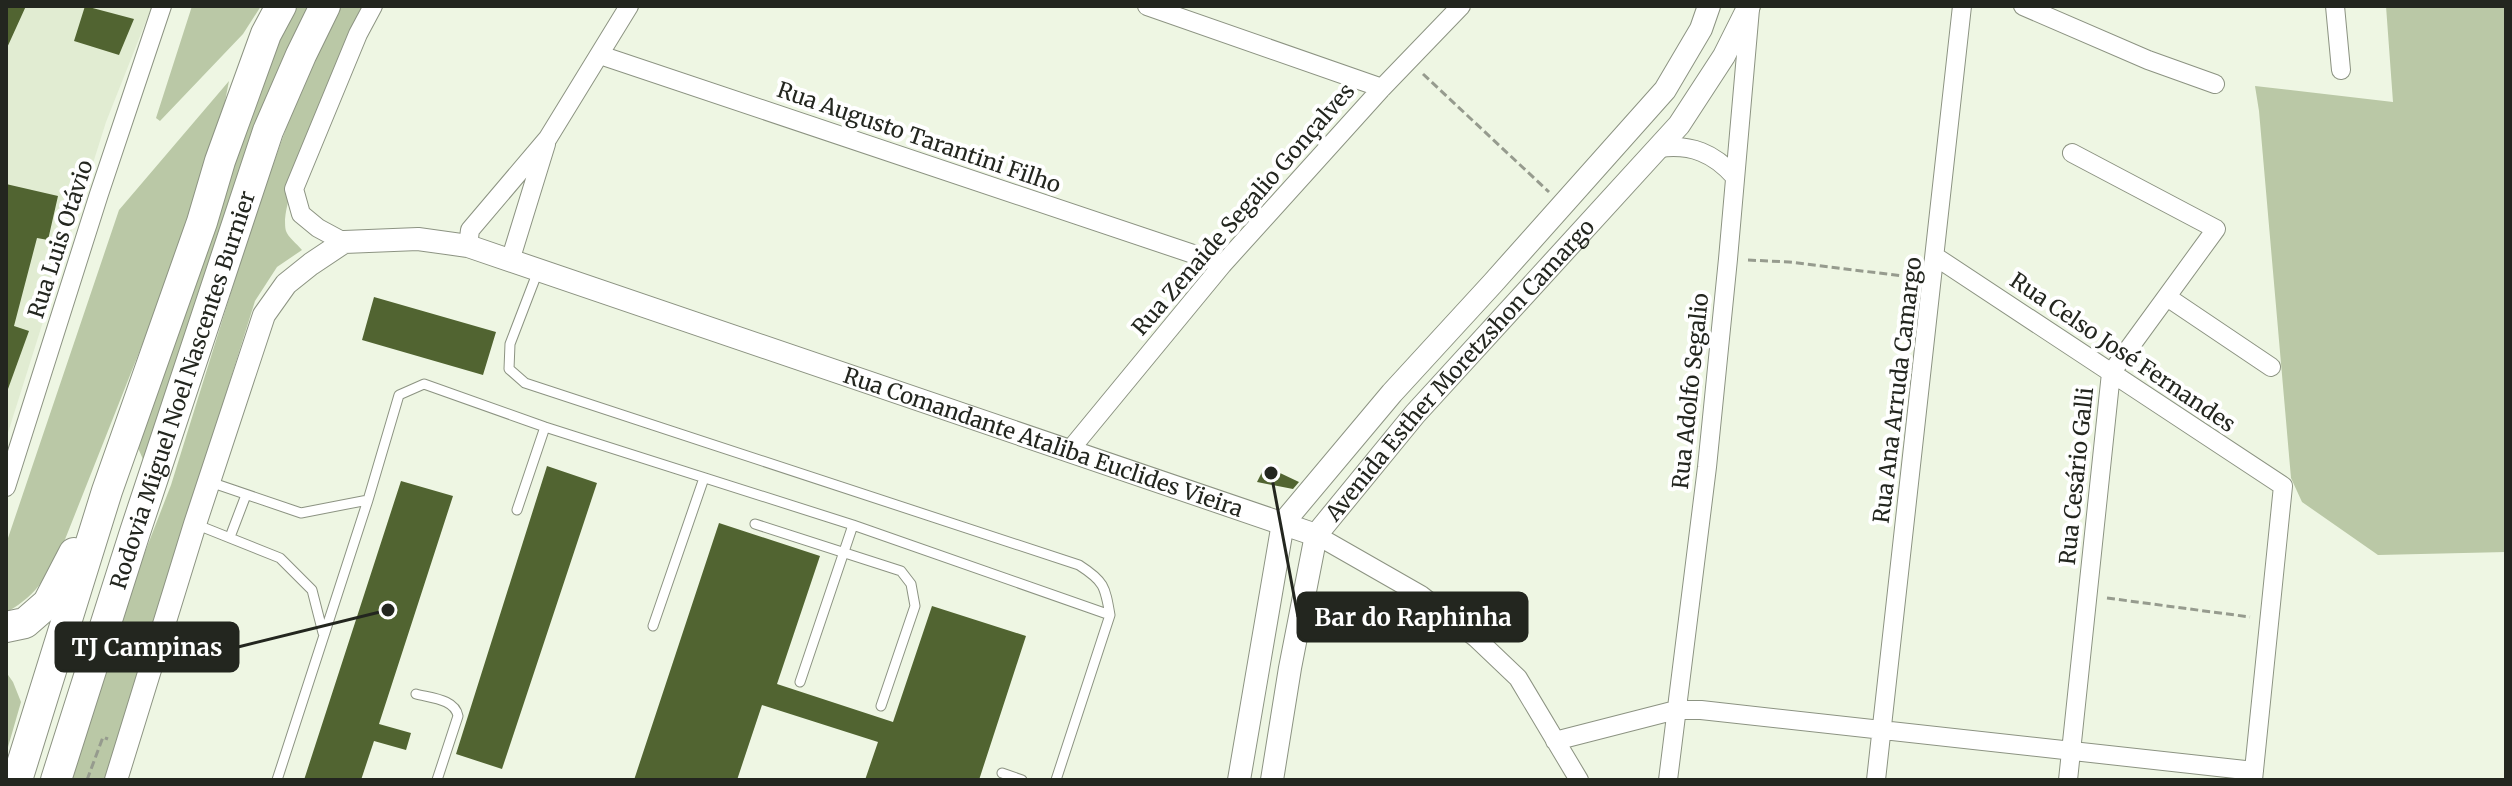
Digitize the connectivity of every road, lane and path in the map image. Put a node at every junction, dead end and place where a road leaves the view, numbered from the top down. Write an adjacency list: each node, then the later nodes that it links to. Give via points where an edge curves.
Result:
1 (162, 6): 38 (street, Rua Luis Otávio)
2 (281, 6): 39 (highway, Rodovia Miguel Noel Nascentes Burnier, via 220,161)
3 (325, 6): 67 (highway, Rodovia Miguel Noel Nascentes Burnier, via 268,131)
4 (373, 6): 23 (street, via 294,189 301,214)
5 (629, 6): 13 (street)
6 (1147, 6): 17 (street)
7 (1461, 6): 17 (street, Rua Zenaide Segalio Gonçalves)
8 (1709, 6): 22 (street, Avenida Esther Moretzshon Camargo, via 1665,90)
9 (1749, 6): 19 (street, Avenida Esther Moretzshon Camargo, via 1700,95); 21 (street, Rua Adolfo Segalio)
10 (1962, 6): 25 (street, Rua Ana Arruda Camargo)
11 (2023, 6): 16 (street)
12 (2335, 6): 14 (street)
13 (600, 55): 18 (street); 28 (street, Rua Augusto Tarantini Filho)
14 (2341, 70)
15 (1421, 73): 22 (path)
16 (2215, 84)
17 (1382, 88): 28 (street, Rua Zenaide Segalio Gonçalves)
18 (548, 138): 24 (street, via 470,230); 27 (street)
19 (1660, 148): 21 (street, via 1706,152); 47 (street, Avenida Esther Moretzshon Camargo, via 1415,414)
20 (2072, 153): 31 (street, Rua Cesário Galli, via 2216,229)
21 (1735, 177): 26 (street, Rua Adolfo Segalio)
22 (1563, 205): 43 (street, Avenida Esther Moretzshon Camargo, via 1392,393)
23 (344, 242): 24 (street, Rua Comandante Ataliba Euclides Vieira, via 418,239); 37 (street, via 286,284 264,315)
24 (468, 246): 27 (street, Rua Comandante Ataliba Euclides Vieira)
25 (1936, 257): 30 (street, Rua Ana Arruda Camargo); 33 (street, Rua Celso José Fernandes)
26 (1728, 259): 30 (path); 59 (street, Rua Adolfo Segalio)
27 (510, 261): 29 (street, Rua Comandante Ataliba Euclides Vieira)
28 (1223, 264): 35 (street, Rua Zenaide Segalio Gonçalves)
29 (538, 271): 35 (street, Rua Comandante Ataliba Euclides Vieira); 51 (lane, via 510,344 509,369 525,383 1079,565 1098,577)
30 (1933, 280): 60 (street, Rua Ana Arruda Camargo)
31 (2167, 297): 32 (street); 33 (street, Rua Cesário Galli)
32 (2271, 367)
33 (2111, 373): 50 (street, Rua Cesário Galli); 52 (street, Rua Celso José Fernandes, via 2283,486)
34 (545, 427): 36 (lane); 41 (lane, via 424,384 399,395); 42 (lane)
35 (1069, 451): 43 (street, Rua Comandante Ataliba Euclides Vieira)
36 (704, 478): 46 (lane); 53 (lane)
37 (209, 482): 40 (lane); 44 (street)
38 (6, 487)
39 (107, 491): 54 (highway, via 48,603 25,623); 66 (highway, Rodovia Miguel Noel Nascentes Burnier)
40 (246, 495): 41 (lane, via 301,513); 48 (lane)
41 (368, 500): 55 (lane)
42 (517, 510)
43 (1283, 523): 47 (street, Rua Comandante Ataliba Euclides Vieira); 74 (street)
44 (195, 524): 48 (lane); 69 (street)
45 (755, 524): 49 (lane)
46 (853, 525): 49 (lane); 51 (lane)
47 (1316, 535): 61 (street, Rua Comandante Ataliba Euclides Vieira, via 1421,595 1476,638 1518,678); 75 (street, Avenida Esther Moretzshon Camargo)
48 (230, 537): 55 (lane, via 280,558 312,590)
49 (844, 553): 56 (lane); 58 (lane, via 901,571 911,584 915,606)
50 (2087, 595): 52 (path); 63 (street, Rua Cesário Galli)
51 (1110, 615): 73 (lane)
52 (2269, 619): 65 (street)
53 (653, 626)
54 (6, 627)
55 (323, 634): 70 (lane)
56 (800, 682)
57 (416, 694): 71 (lane, via 457,709)
58 (881, 706)
59 (1676, 710): 60 (street); 61 (street); 77 (street, Rua Adolfo Segalio)
60 (1882, 730): 63 (street); 78 (street, Rua Ana Arruda Camargo)
61 (1555, 741): 76 (street, Rua Comandante Ataliba Euclides Vieira)
62 (99, 746): 68 (path)
63 (2071, 751): 65 (street); 79 (street, Rua Cesário Galli)
64 (1002, 773): 72 (lane)
65 (2254, 775)
66 (17, 780)
67 (56, 780)
68 (87, 780)
69 (116, 780)
70 (277, 780)
71 (437, 780)
72 (1022, 780)
73 (1056, 780)
74 (1239, 780)
75 (1272, 780)
76 (1579, 780)
77 (1668, 780)
78 (1876, 780)
79 (2068, 780)

